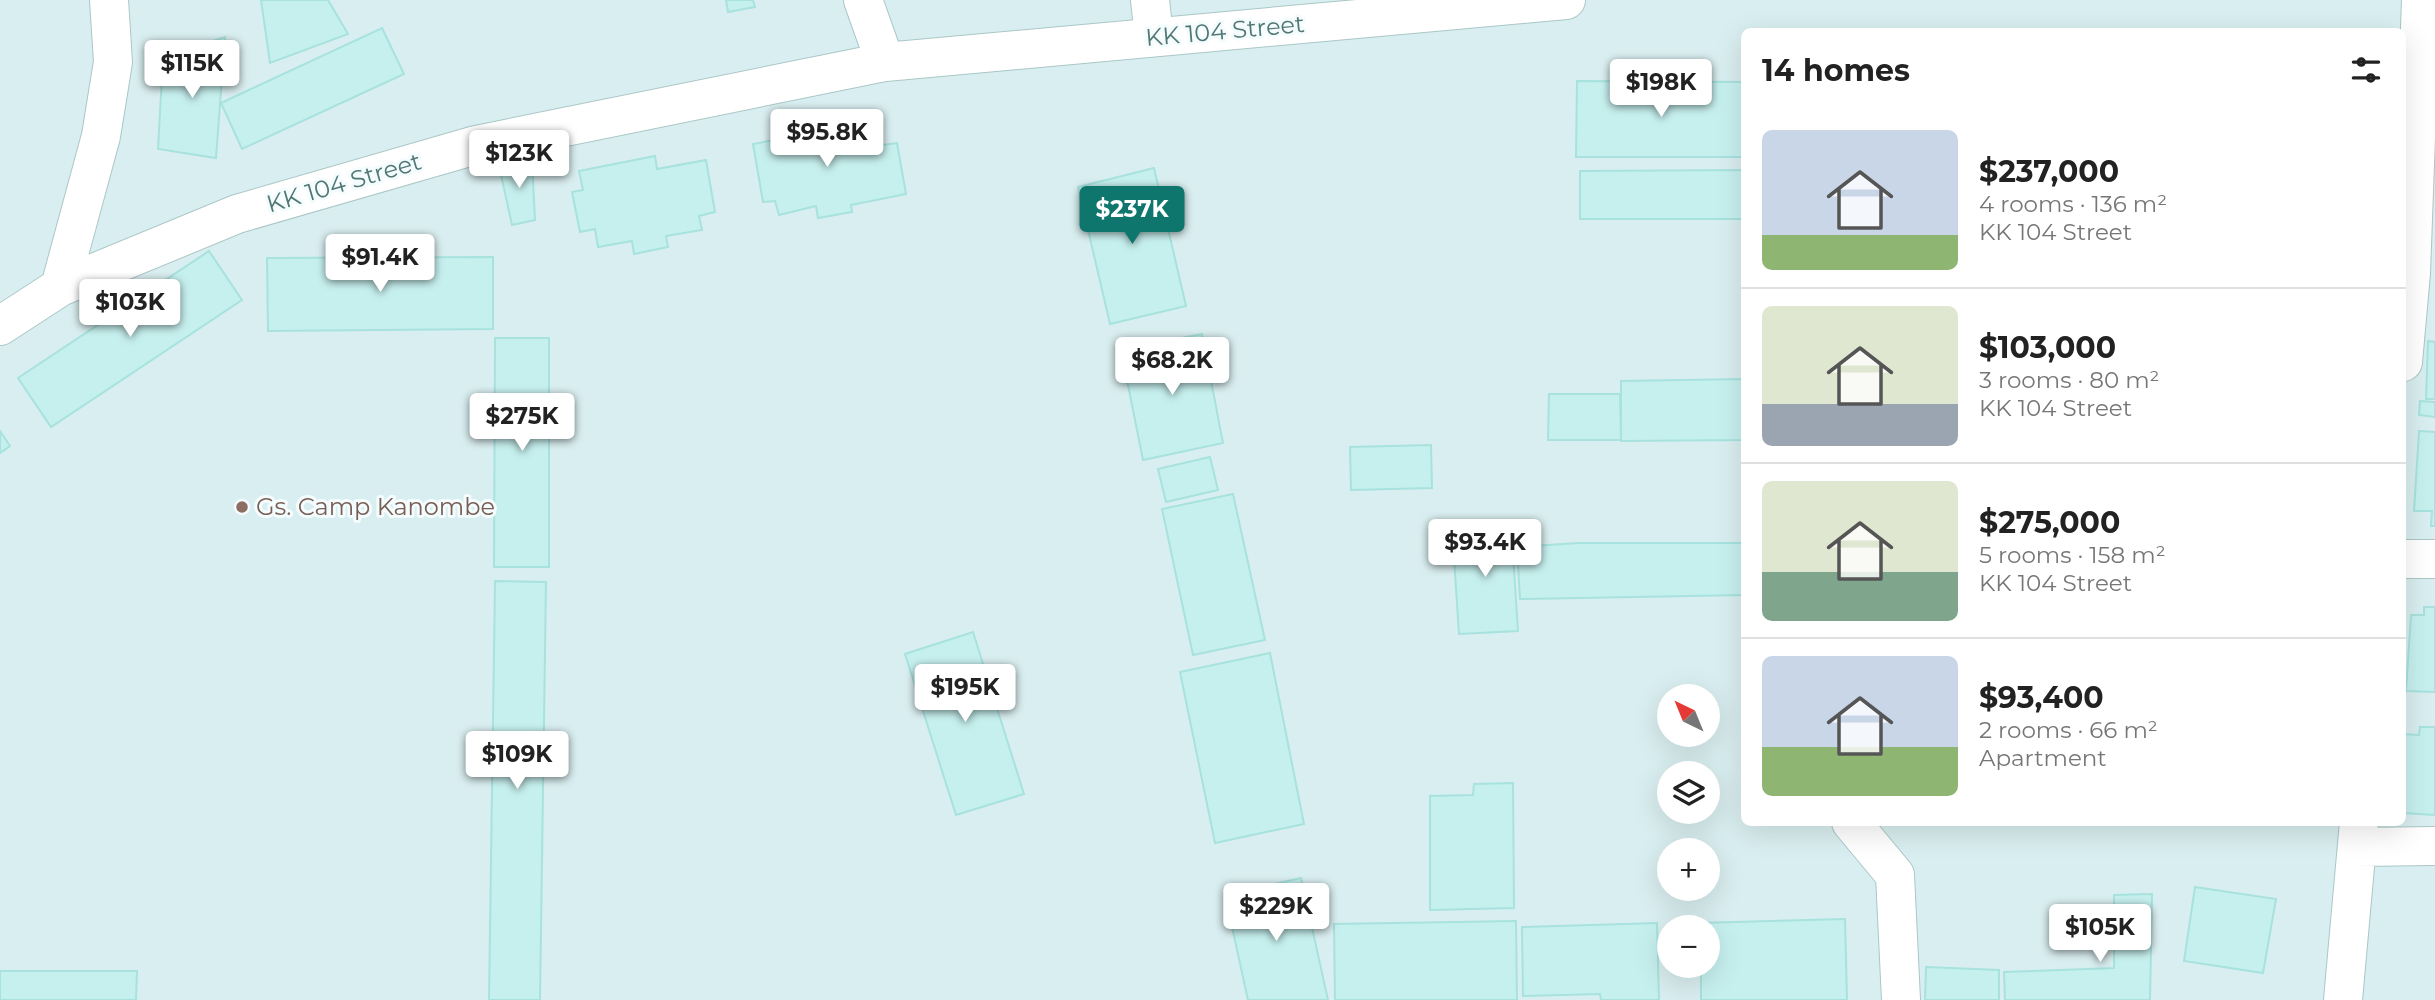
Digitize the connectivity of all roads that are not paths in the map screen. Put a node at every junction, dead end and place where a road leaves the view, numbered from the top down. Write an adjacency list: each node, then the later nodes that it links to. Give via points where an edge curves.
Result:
1 (109, 0): 9 (street, via 113,62 101,136)
2 (863, 0): 7 (street)
3 (1150, 0): 6 (street)
4 (1566, 0): 6 (street, KK 104 Street)
5 (2421, 0): 8 (street)
6 (1154, 37): 7 (street, KK 104 Street)
7 (885, 62): 9 (street, KK 104 Street, via 475,145 237,214)
8 (2423, 273): 11 (street)
9 (60, 287): 10 (street, KK 104 Street)
10 (0, 326)
11 (2406, 349)
12 (2406, 559): 13 (street)
13 (2435, 559)
14 (1854, 826): 17 (street, via 1895,875)
15 (2358, 835): 16 (street); 18 (street)
16 (2435, 846)
17 (1901, 1000)
18 (2343, 1000)

